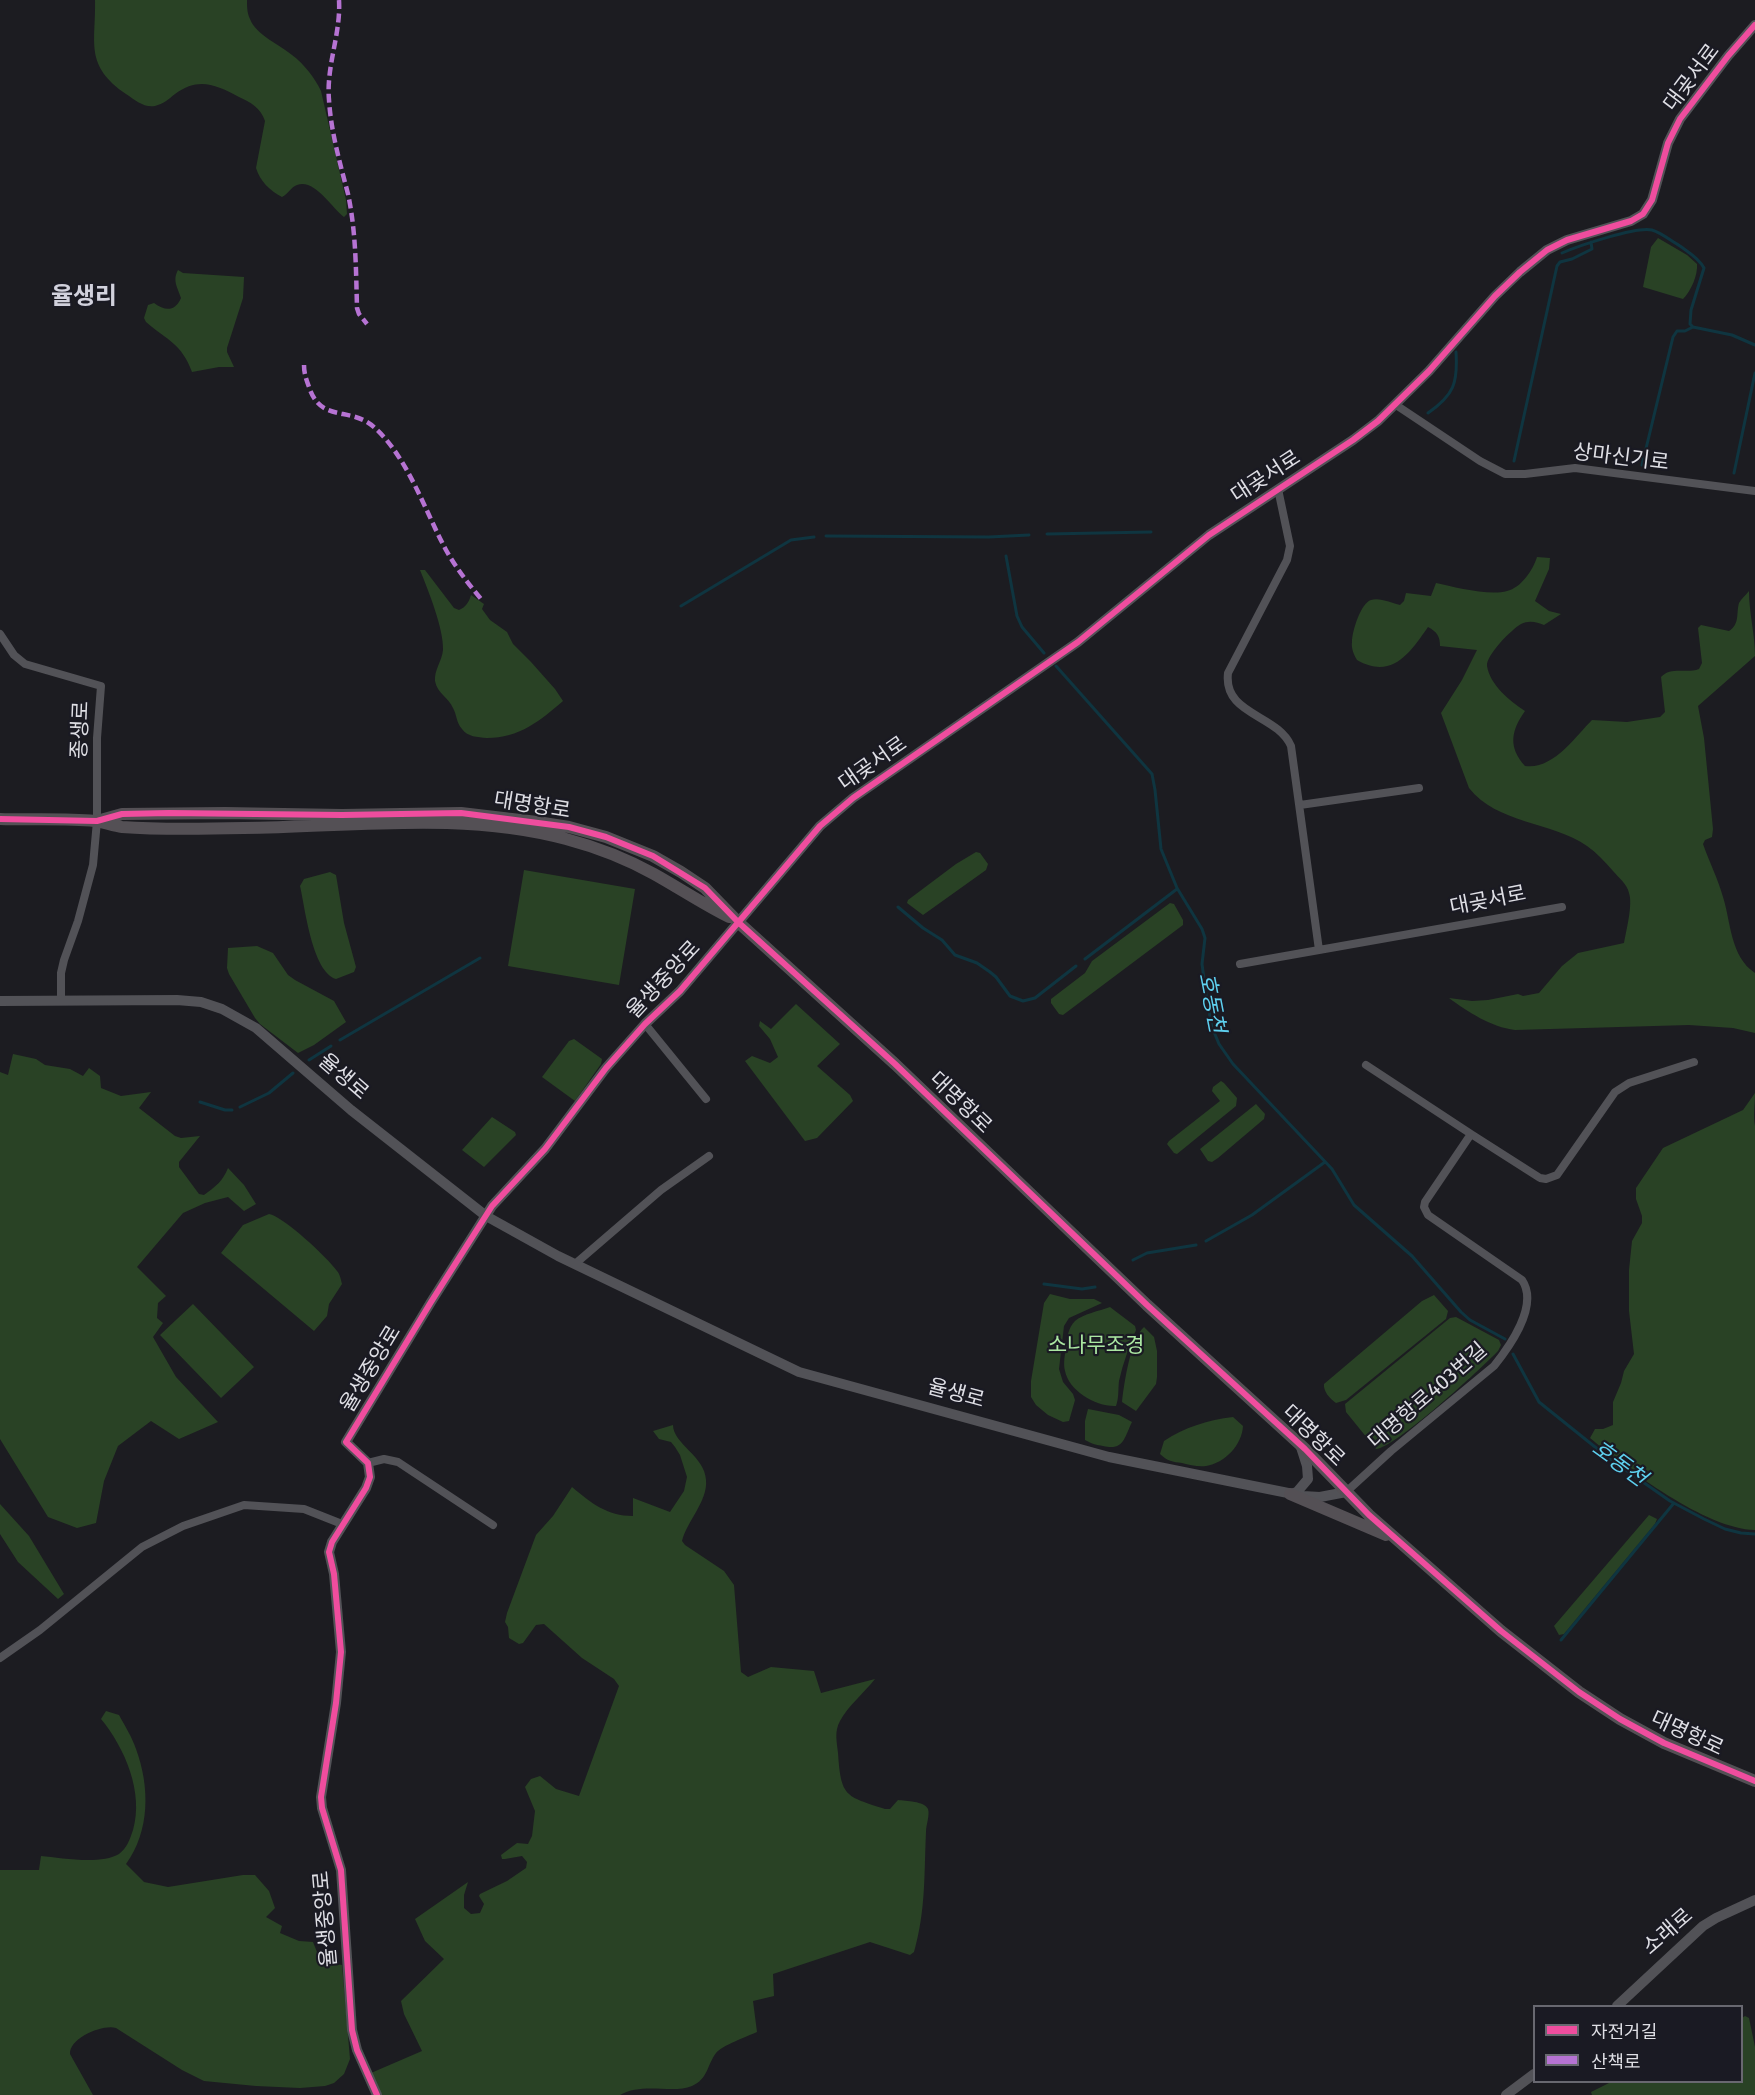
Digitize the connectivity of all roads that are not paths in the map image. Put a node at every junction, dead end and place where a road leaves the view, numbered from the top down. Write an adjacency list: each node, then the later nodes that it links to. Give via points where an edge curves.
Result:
1 (1755, 25): 2 (street, 대곶서로, via 1680,119 1668,143 1652,200 1643,214 1547,250 1495,296)
2 (1395, 405): 3 (street, 대곶서로, via 1353,440); 4 (street, 상마신기로, via 1505,474 1575,468)
3 (1278, 489): 7 (street, 대곶서로, via 1290,546 1287,560 1228,673 1227,683 1230,695 1288,739); 11 (street, 대곶서로, via 1209,535 1065,652 833,813)
4 (1755, 491)
5 (0, 634): 9 (street, 종생로, via 25,664 101,686)
6 (1419, 788): 7 (street)
7 (1300, 805): 12 (street, 대곶서로)
8 (0, 819): 9 (main road, 대명항로)
9 (97, 821): 11 (main road, 대명항로, via 122,814 461,813 537,822 606,837 653,856 705,888); 15 (street, via 87,892 61,973)
10 (1562, 906): 12 (street, 대곶서로)
11 (738, 922): 16 (street, 율생중앙로, via 680,991); 24 (main road, 대명항로)
12 (1319, 950): 13 (street)
13 (1240, 964)
14 (0, 1001): 15 (street, 율생로)
15 (61, 1001): 22 (street, 율생로, via 177,1000 201,1002 231,1013 256,1028 351,1110)
16 (645, 1024): 19 (street); 22 (street, 율생중앙로)
17 (1694, 1062): 20 (street, via 1646,1076 1614,1092 1552,1178 1540,1178)
18 (1366, 1065): 20 (street)
19 (706, 1099)
20 (1471, 1134): 26 (street, 대명항로403번길, via 1424,1207 1428,1215 1522,1280 1528,1295 1520,1324 1494,1366)
21 (709, 1156): 23 (street)
22 (486, 1216): 23 (street, 율생로); 25 (street, 율생중앙로, via 346,1442)
23 (574, 1264): 27 (street, 율생로, via 799,1372 1109,1457)
24 (1300, 1444): 26 (main road, 대명항로); 27 (street, via 1308,1479)
25 (368, 1463): 28 (street, 율생중앙로, via 370,1477 366,1488); 29 (street, via 384,1459 398,1462)
26 (1346, 1492): 27 (street, 율생로, via 1320,1497); 30 (main road, 대명항로)
27 (1290, 1494): 30 (main road)
28 (342, 1524): 31 (street, via 304,1509 244,1505 183,1526 142,1547); 36 (street, 율생중앙로, via 329,1552 341,1652 321,1797 341,1870 352,2030)
29 (493, 1525)
30 (1397, 1540): 32 (main road, 대명항로, via 1501,1631 1579,1692 1664,1743)
31 (0, 1658)
32 (1755, 1781)
33 (1755, 1900): 34 (street, 소래로, via 1703,1926)
34 (1619, 2005)
35 (1533, 2075): 37 (street)
36 (376, 2095)
37 (1506, 2095)

